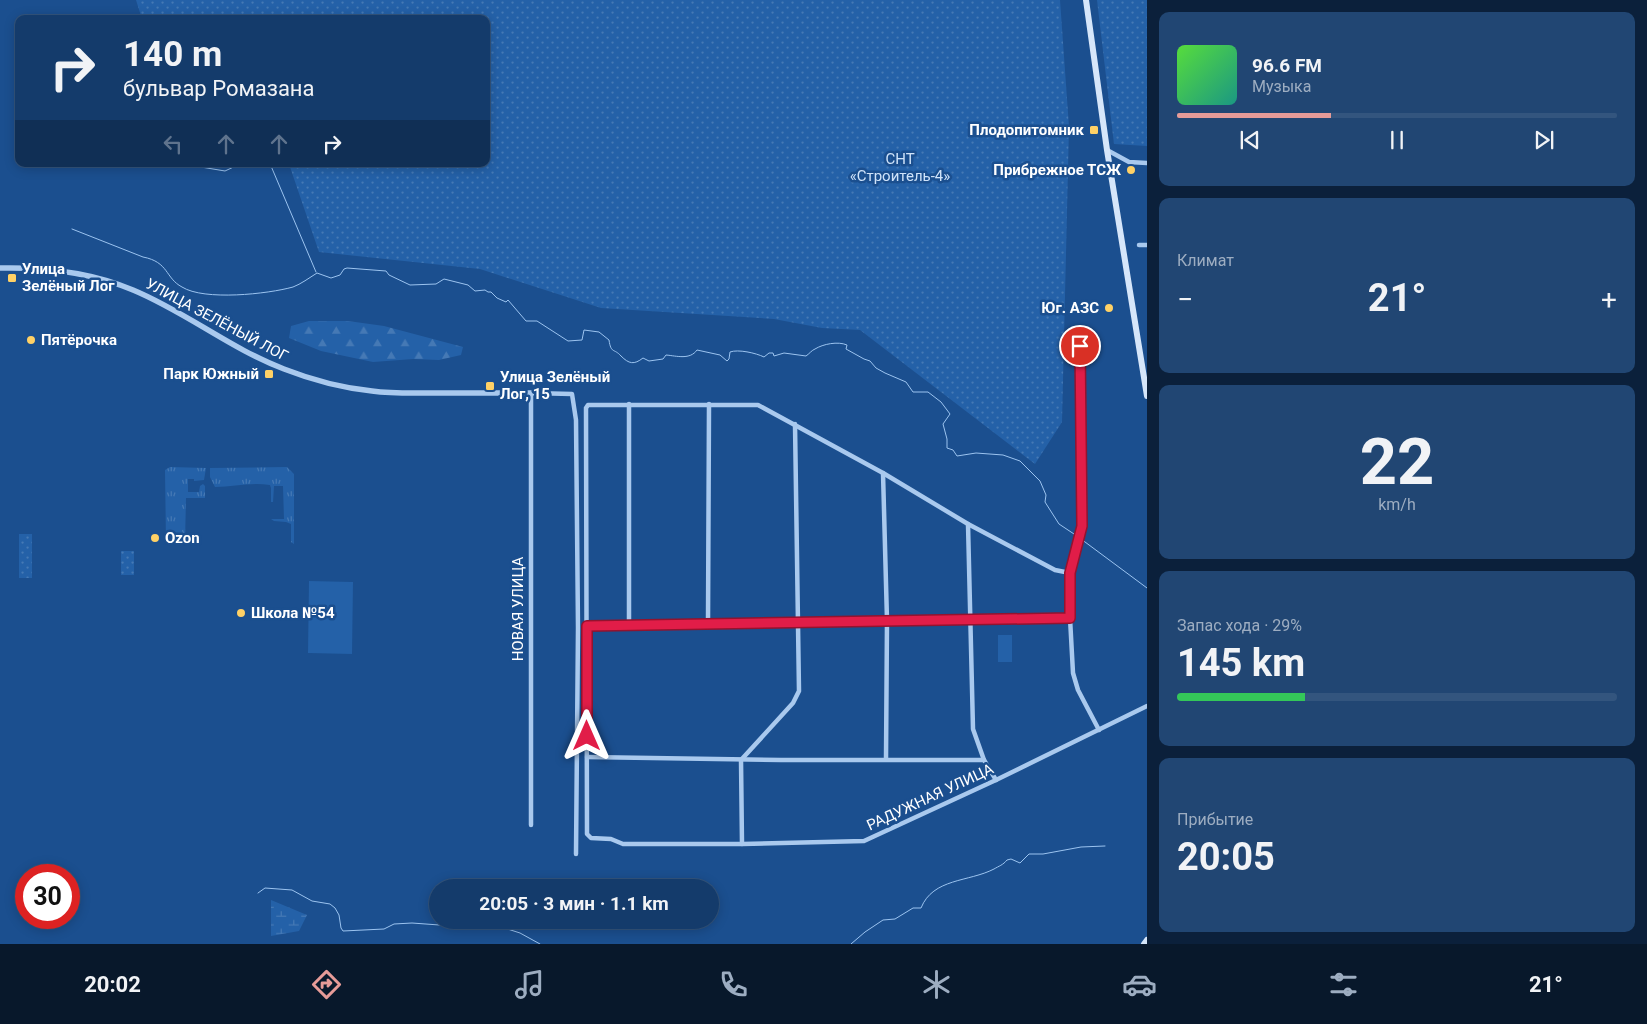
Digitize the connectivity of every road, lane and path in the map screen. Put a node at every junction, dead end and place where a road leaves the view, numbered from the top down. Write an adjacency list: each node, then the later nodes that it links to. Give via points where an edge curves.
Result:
1 (1086, 0): 2 (main road)
2 (1107, 150): 3 (street, via 1129,162); 9 (main road)
3 (1147, 163)
4 (1139, 245): 5 (street)
5 (1147, 245)
6 (0, 268): 8 (street, УЛИЦА ЗЕЛЁНЫЙ ЛОГ, via 55,270 115,283 161,304 262,360 336,385 409,393)
7 (1080, 346): 15 (street, via 1082,526)
8 (531, 394): 30 (street, НОВАЯ УЛИЦА); 32 (street, УЛИЦА ЗЕЛЁНЫЙ ЛОГ, via 572,394 576,420)
9 (1147, 396)
10 (628, 404): 11 (street); 21 (street); 22 (street, via 590,404 586,407)
11 (709, 404): 12 (street, via 758,405); 19 (street)
12 (795, 424): 13 (street); 20 (street)
13 (883, 473): 14 (street); 18 (street)
14 (968, 524): 15 (street, via 1055,570); 17 (street)
15 (1070, 573): 16 (street)
16 (1070, 618): 17 (street); 24 (street, via 1072,672)
17 (970, 619): 18 (street); 28 (street, via 973,729)
18 (887, 620): 20 (street); 26 (street)
19 (708, 623): 20 (street); 21 (street)
20 (798, 623): 27 (street, via 797,697)
21 (629, 625): 22 (street)
22 (587, 626): 25 (street)
23 (1147, 706): 24 (street, РАДУЖНАЯ УЛИЦА)
24 (1099, 730): 29 (street, РАДУЖНАЯ УЛИЦА)
25 (588, 757): 27 (street); 31 (street, РАДУЖНАЯ УЛИЦА, via 588,837 611,839 623,844)
26 (886, 759): 27 (street); 28 (street)
27 (741, 760): 31 (street)
28 (984, 760): 29 (street)
29 (996, 780): 31 (street, РАДУЖНАЯ УЛИЦА, via 864,842)
30 (531, 825)
31 (742, 844)
32 (576, 854)
33 (1147, 940): 34 (main road)
34 (1144, 944)

